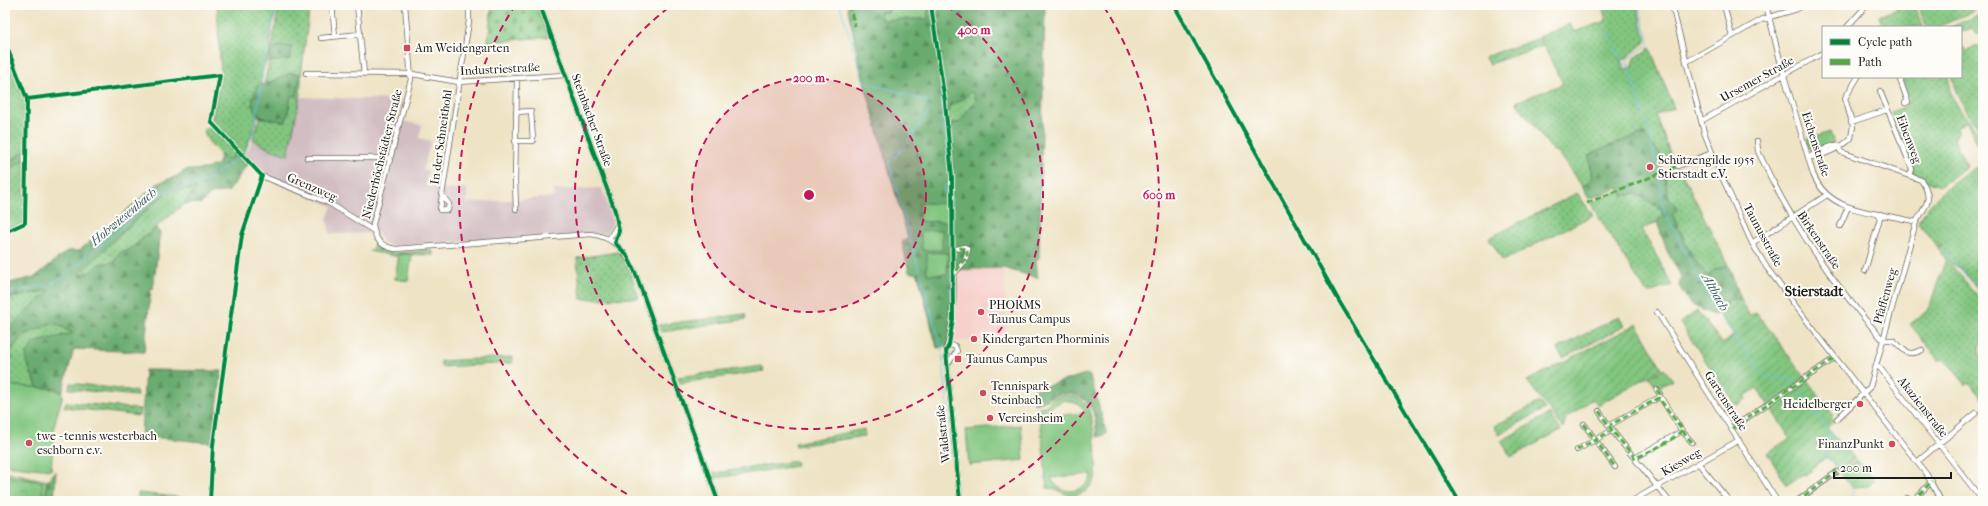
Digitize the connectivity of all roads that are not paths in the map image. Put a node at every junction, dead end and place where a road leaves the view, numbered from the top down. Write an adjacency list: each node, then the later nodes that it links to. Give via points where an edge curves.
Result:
1 (332, 5): 14 (street)
2 (357, 5): 13 (street)
3 (406, 5): 21 (street, Niederhöchstädter Straße)
4 (469, 5): 27 (street, In der Schneithohl, via 469,21)
5 (540, 5): 22 (street, Steinbacher Straße)
6 (1672, 5): 18 (street, Taunusstraße)
7 (1724, 5): 15 (street)
8 (1766, 5): 11 (street, Eichenstraße)
9 (1804, 5): 11 (street)
10 (1867, 5): 12 (street)
11 (1769, 16): 15 (street); 23 (street, Eichenstraße)
12 (1848, 26)
13 (360, 34): 14 (street); 20 (street)
14 (335, 36): 16 (street)
15 (1732, 36): 18 (street)
16 (321, 38)
17 (1822, 54): 23 (street, Ursemer Straße)
18 (1686, 62): 32 (street, Taunusstraße)
19 (306, 73): 20 (street)
20 (364, 74): 21 (street)
21 (412, 74): 27 (street, Industriestraße); 40 (street, Niederhöchstädter Straße)
22 (565, 75): 26 (street, Industriestraße); 51 (street, Steinbacher Straße)
23 (1784, 75): 32 (street, Ursemer Straße); 38 (street, Eichenstraße)
24 (1857, 78): 33 (street, via 1845,98)
25 (1899, 78): 29 (street, Eibenweg, via 1908,102)
26 (517, 79): 27 (street, Industriestraße); 31 (street)
27 (459, 82): 44 (street, In der Schneithohl)
28 (1880, 91): 30 (street, Eibenweg)
29 (1905, 103)
30 (1887, 110): 33 (street, Eibenweg); 43 (street, Eibenweg, via 1912,169)
31 (516, 112): 34 (street); 34 (street, via 532,111 533,140)
32 (1701, 121): 37 (street, Taunusstraße)
33 (1852, 122): 36 (street, via 1853,131 1850,138)
34 (515, 141): 47 (street)
35 (1757, 141): 49 (street, Birkenstraße, via 1758,152)
36 (1838, 146): 38 (street); 43 (street, via 1841,152)
37 (1712, 153): 41 (street); 56 (street, Taunusstraße)
38 (1808, 157): 45 (street, Eichenstraße, via 1815,179)
39 (307, 158): 40 (street)
40 (390, 158): 53 (street, Niederhöchstädter Straße, via 373,224)
41 (1678, 166)
42 (262, 176): 53 (street, Grenzweg, via 328,203)
43 (1910, 176): 50 (street, Pfaffenweg, via 1923,182 1928,203)
44 (442, 195)
45 (1827, 195): 46 (street, Eichenstraße); 49 (street)
46 (1848, 207): 48 (street, Eichenstraße, via 1860,212); 52 (street)
47 (516, 209)
48 (1880, 214): 50 (street, Eichenstraße); 57 (street)
49 (1792, 218): 56 (street); 60 (street, Birkenstraße, via 1820,262)
50 (1916, 222): 60 (street, Pfaffenweg)
51 (618, 224): 54 (street); 55 (street, Steinbacher Straße, via 619,231)
52 (1840, 226)
53 (374, 231): 54 (street, Niederhöchstädter Straße, via 379,242 396,249 584,235 597,235)
54 (609, 239): 55 (street)
55 (615, 243): 90 (street, via 627,255 635,272)
56 (1752, 243): 63 (street, Taunusstraße, via 1773,276)
57 (1865, 271)
58 (953, 275): 58 (street, Waldstraße, via 967,257 967,249 959,248 953,254); 61 (street, Waldstraße, via 953,319)
59 (1657, 312): 74 (street, Gartenstraße)
60 (1884, 340): 62 (street, via 1893,340 1909,353); 65 (street, Pfaffenweg)
61 (949, 345): 64 (street, Waldstraße, via 946,351); 64 (street, Waldstraße, via 955,346 957,351)
62 (1922, 350)
63 (1835, 358): 67 (street, Taunusstraße); 74 (street)
64 (947, 365): 91 (street, Waldstraße)
65 (1876, 366): 67 (street, Pfaffenweg, via 1870,387); 80 (street, Akazienstraße)
66 (1657, 390): 68 (street)
67 (1863, 394): 71 (street, Pfaffenweg); 83 (street, Taunusstraße)
68 (1659, 398): 73 (street); 76 (street)
69 (1599, 411): 73 (street)
70 (1976, 413): 80 (street)
71 (1837, 419)
72 (1584, 424): 77 (street)
73 (1610, 425): 75 (street)
74 (1732, 428): 78 (street, Gartenstraße)
75 (1613, 430): 77 (street); 82 (street)
76 (1682, 431): 79 (street); 82 (street)
77 (1595, 440): 81 (street); 85 (street)
78 (1740, 440): 84 (street, Kiesweg); 95 (street, Gartenstraße)
79 (1692, 442)
80 (1940, 444): 83 (street); 98 (street, Akazienstraße)
81 (1577, 450)
82 (1635, 458): 88 (street)
83 (1917, 462): 87 (street, Taunusstraße)
84 (1699, 464): 88 (street, Kiesweg); 94 (street)
85 (1614, 467)
86 (1838, 472): 96 (street)
87 (1932, 481): 89 (street); 97 (street, Taunusstraße)
88 (1657, 487): 92 (street, Kiesweg); 93 (street)
89 (1910, 500)
90 (718, 501)
91 (960, 501)
92 (1632, 501)
93 (1669, 501)
94 (1730, 501)
95 (1777, 501)
96 (1796, 501)
97 (1941, 501)
98 (1983, 501)

